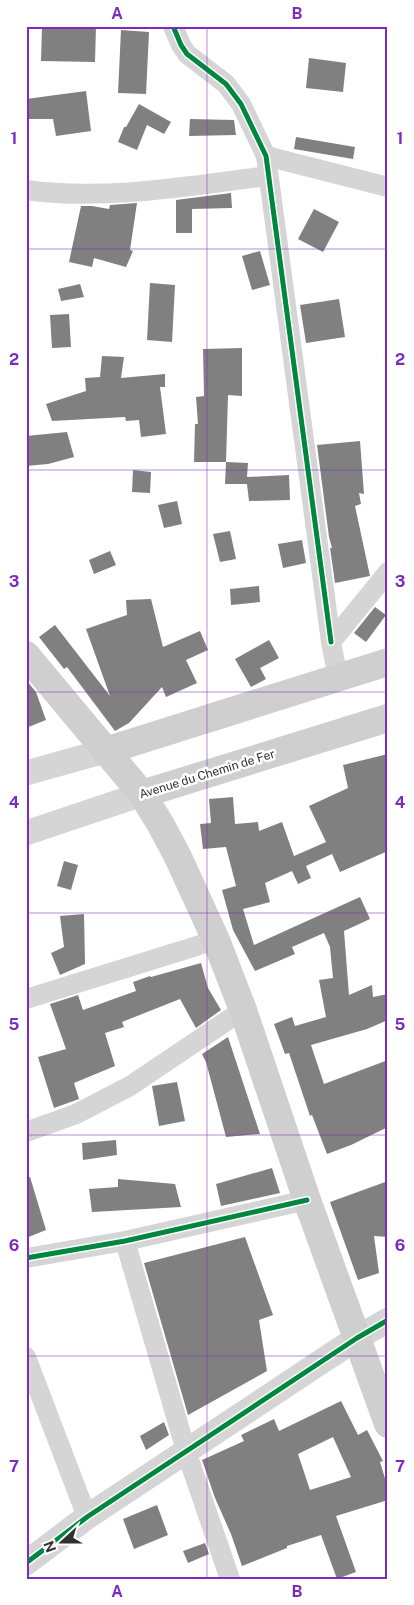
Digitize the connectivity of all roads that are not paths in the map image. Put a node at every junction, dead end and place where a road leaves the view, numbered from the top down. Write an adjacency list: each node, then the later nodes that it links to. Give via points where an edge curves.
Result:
1 (173, 26): 2 (street, via 187,54 226,84 236,97)
2 (266, 156): 3 (street); 4 (street)
3 (268, 176): 5 (street, via 120,194); 7 (street)
4 (388, 187)
5 (26, 190)
6 (388, 572): 7 (street)
7 (331, 642): 10 (street)
8 (26, 655): 12 (main road)
9 (388, 662): 10 (main road)
10 (338, 678): 12 (main road)
11 (388, 718): 14 (main road, Avenue du Chemin de Fer)
12 (105, 751): 13 (street); 14 (main road)
13 (26, 772)
14 (142, 794): 15 (street, Avenue du Chemin de Fer); 16 (main road, via 161,825)
15 (26, 833)
16 (216, 940): 17 (street); 18 (main road)
17 (26, 999)
18 (243, 1010): 19 (street, via 130,1086 76,1114); 20 (main road)
19 (26, 1132)
20 (307, 1200): 21 (street); 24 (main road)
21 (125, 1241): 22 (street); 27 (street)
22 (26, 1258)
23 (387, 1319): 24 (street)
24 (357, 1338): 26 (main road); 27 (street)
25 (26, 1357): 28 (street)
26 (388, 1424)
27 (186, 1451): 28 (street); 30 (street)
28 (87, 1517): 29 (street)
29 (26, 1563)
30 (230, 1579)

